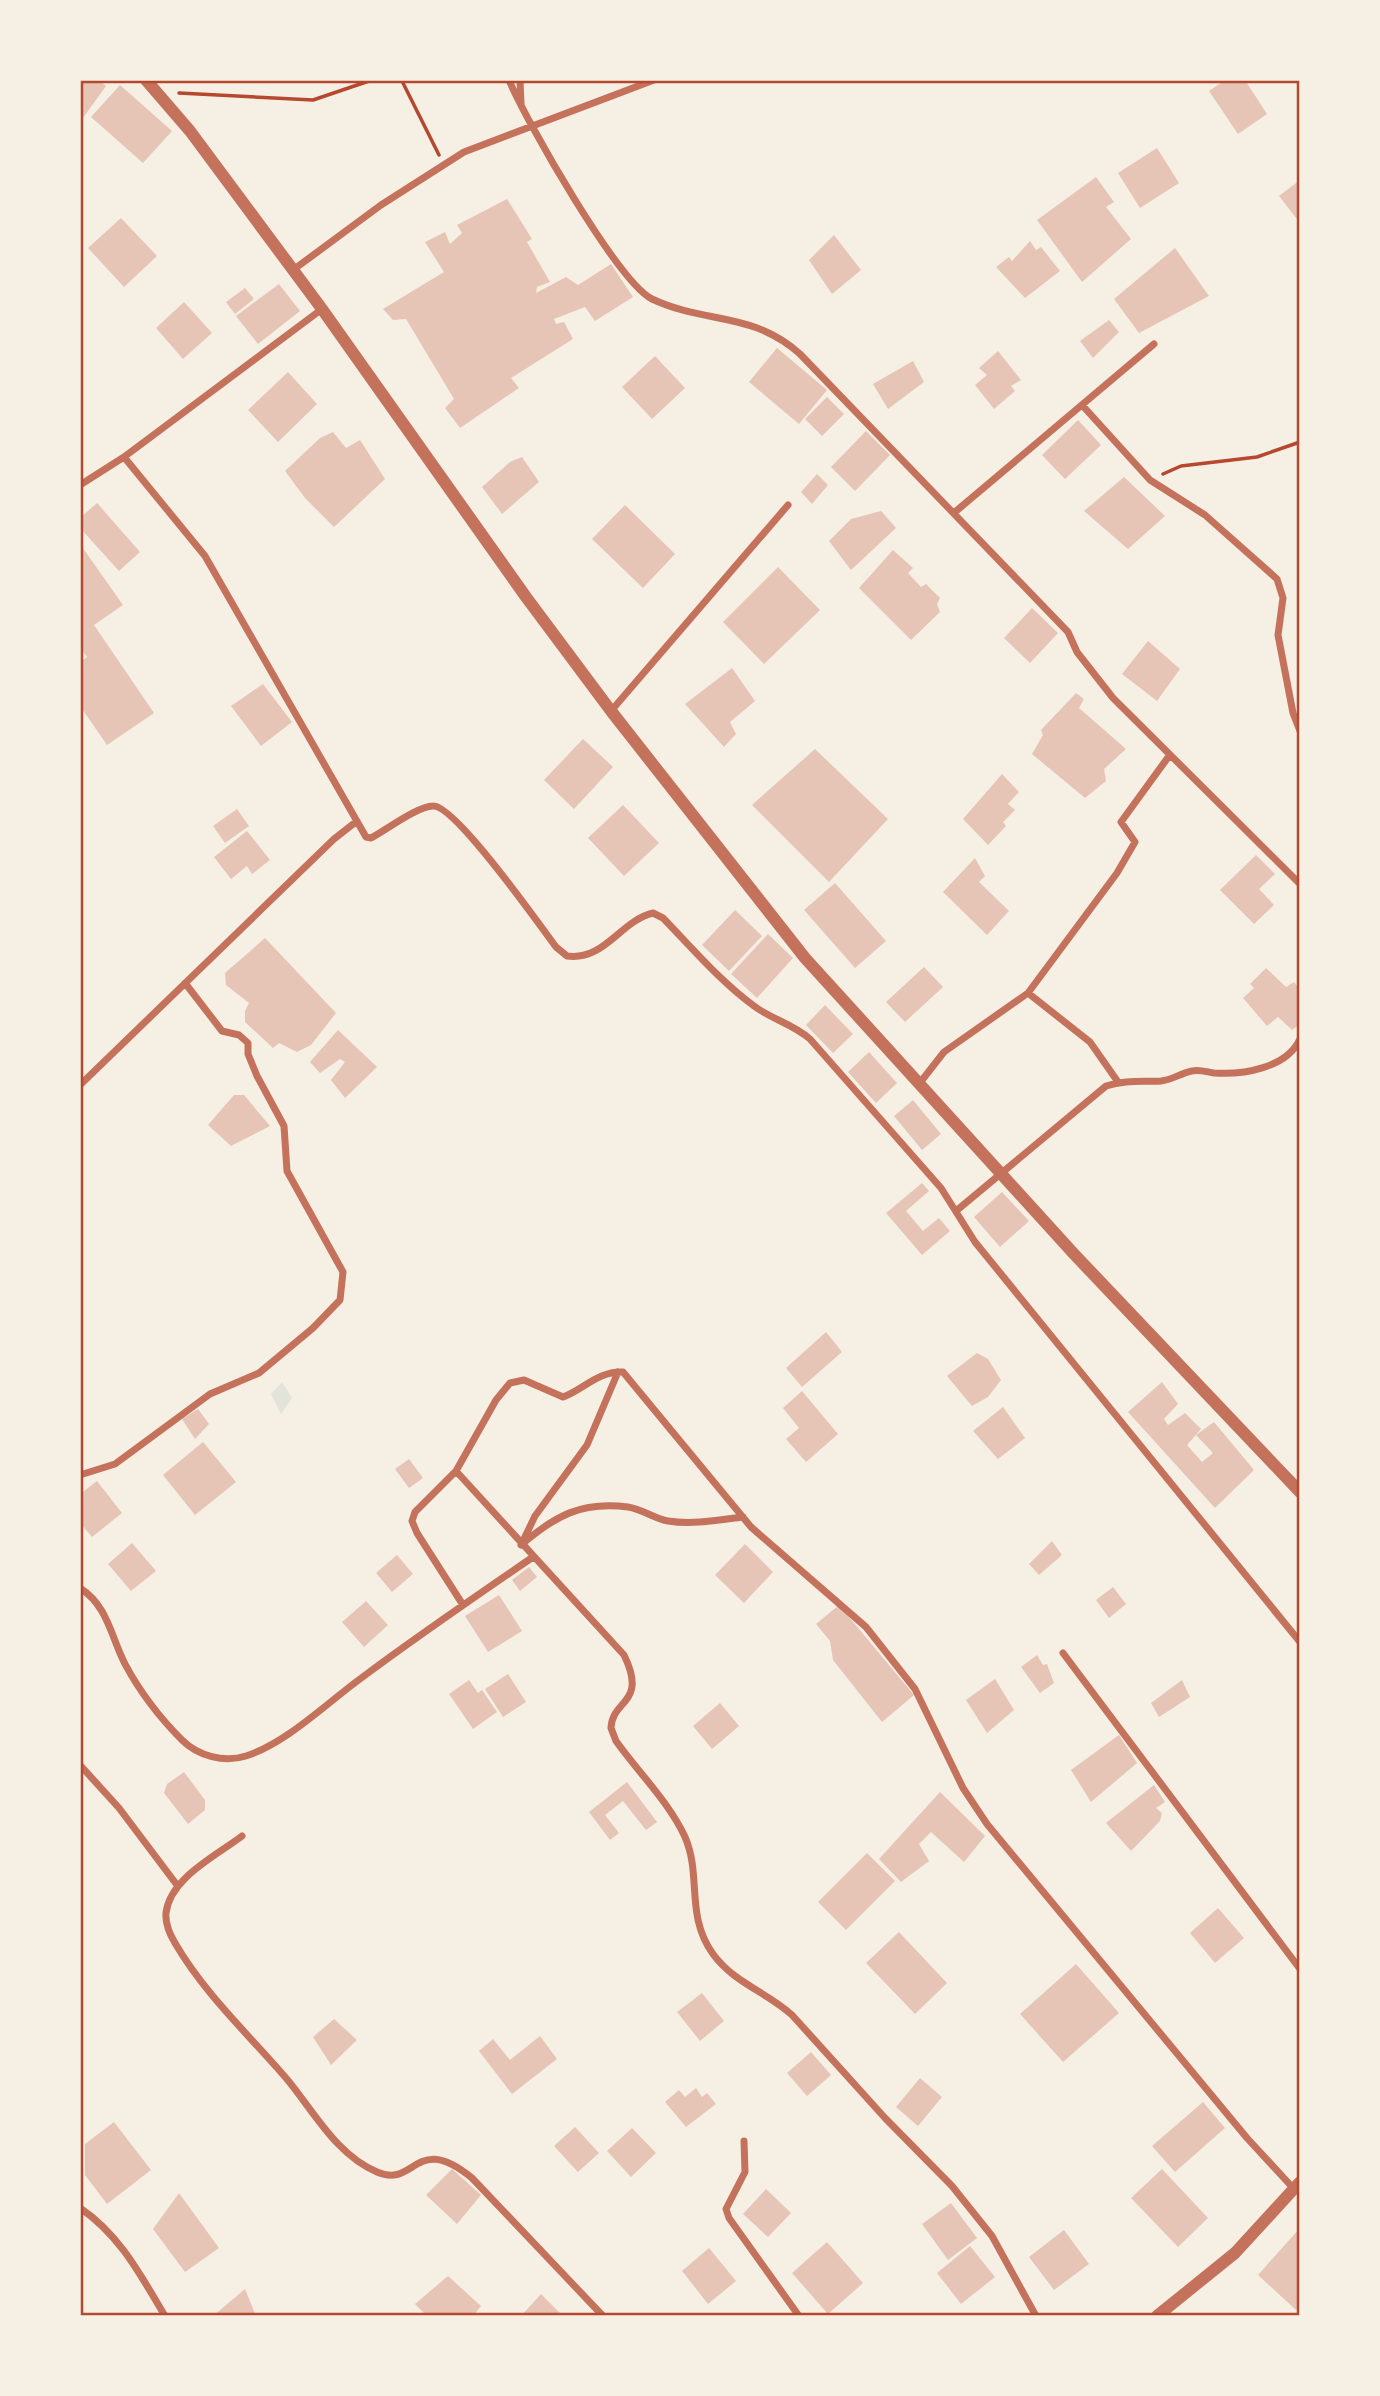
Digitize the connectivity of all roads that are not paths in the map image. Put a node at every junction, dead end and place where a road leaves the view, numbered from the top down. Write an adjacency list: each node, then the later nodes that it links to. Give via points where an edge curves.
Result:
1 (146, 80): 7 (street, via 190,131)
2 (509, 80): 5 (street)
3 (520, 80): 5 (street)
4 (654, 80): 6 (street)
5 (522, 106): 6 (street)
6 (532, 124): 7 (street, via 464,152); 14 (street, via 634,287 667,305 757,325 782,337)
7 (293, 270): 8 (street)
8 (323, 309): 11 (street); 15 (street)
9 (1154, 344): 10 (street)
10 (1082, 405): 14 (street); 16 (street, via 1150,480 1205,515 1278,579 1283,598 1278,635)
11 (124, 457): 12 (street); 18 (street, via 205,556)
12 (80, 485)
13 (788, 505): 15 (street)
14 (955, 512): 17 (street, via 1068,632 1077,652 1113,698)
15 (611, 711): 25 (street, via 805,958)
16 (1300, 731)
17 (1169, 756): 19 (street); 21 (street, via 1121,822 1135,842 1117,873)
18 (357, 821): 20 (street); 27 (street, via 368,839 425,807 446,810 567,956 591,955 641,916 653,913 663,918 756,1008 810,1038)
19 (1300, 884)
20 (185, 983): 24 (street); 30 (street, via 222,1031 248,1043 257,1076 284,1126 287,1171 343,1272 340,1300 258,1373 210,1394 114,1464)
21 (1028, 993): 23 (street, via 1090,1042); 25 (street, via 944,1052)
22 (1300, 1039): 23 (street, via 1286,1059 1248,1070 1194,1070 1163,1081)
23 (1118, 1082): 26 (street, via 1096,1092)
24 (80, 1084)
25 (919, 1084): 26 (street)
26 (1001, 1174): 27 (street); 31 (street)
27 (956, 1211): 37 (street, via 975,1242)
28 (618, 1372): 29 (street, via 594,1378 563,1397 524,1380 510,1383); 32 (street, via 634,1383); 33 (street, via 587,1445 535,1516)
29 (456, 1471): 33 (street); 36 (street, via 415,1512 412,1521)
30 (80, 1475)
31 (1300, 1492)
32 (743, 1517): 33 (street, via 667,1521 630,1507 587,1507 551,1519); 44 (street, via 866,1627 915,1689 963,1788 987,1824 1247,2138)
33 (521, 1545): 34 (street)
34 (533, 1557): 36 (street); 49 (street, via 624,1655 630,1668 628,1702 615,1714 611,1728 685,1837 696,1923 713,1954 742,1983 792,2015 952,2186 992,2236)
35 (80, 1588): 36 (street, via 112,1627 138,1688 191,1748 220,1758 246,1756 301,1724)
36 (463, 1605)
37 (1300, 1642)
38 (1063, 1653): 42 (street)
39 (80, 1765): 41 (street)
40 (242, 1836): 41 (street)
41 (177, 1885): 47 (street, via 166,1916 176,1945 338,2144 379,2174 400,2174 423,2160 452,2162)
42 (1300, 1969)
43 (744, 2141): 48 (street, via 745,2172 726,2209)
44 (1297, 2186): 50 (street, via 1235,2253)
45 (80, 2208): 46 (street, via 103,2223)
46 (165, 2315)
47 (603, 2315)
48 (799, 2315)
49 (1036, 2315)
50 (1157, 2315)

